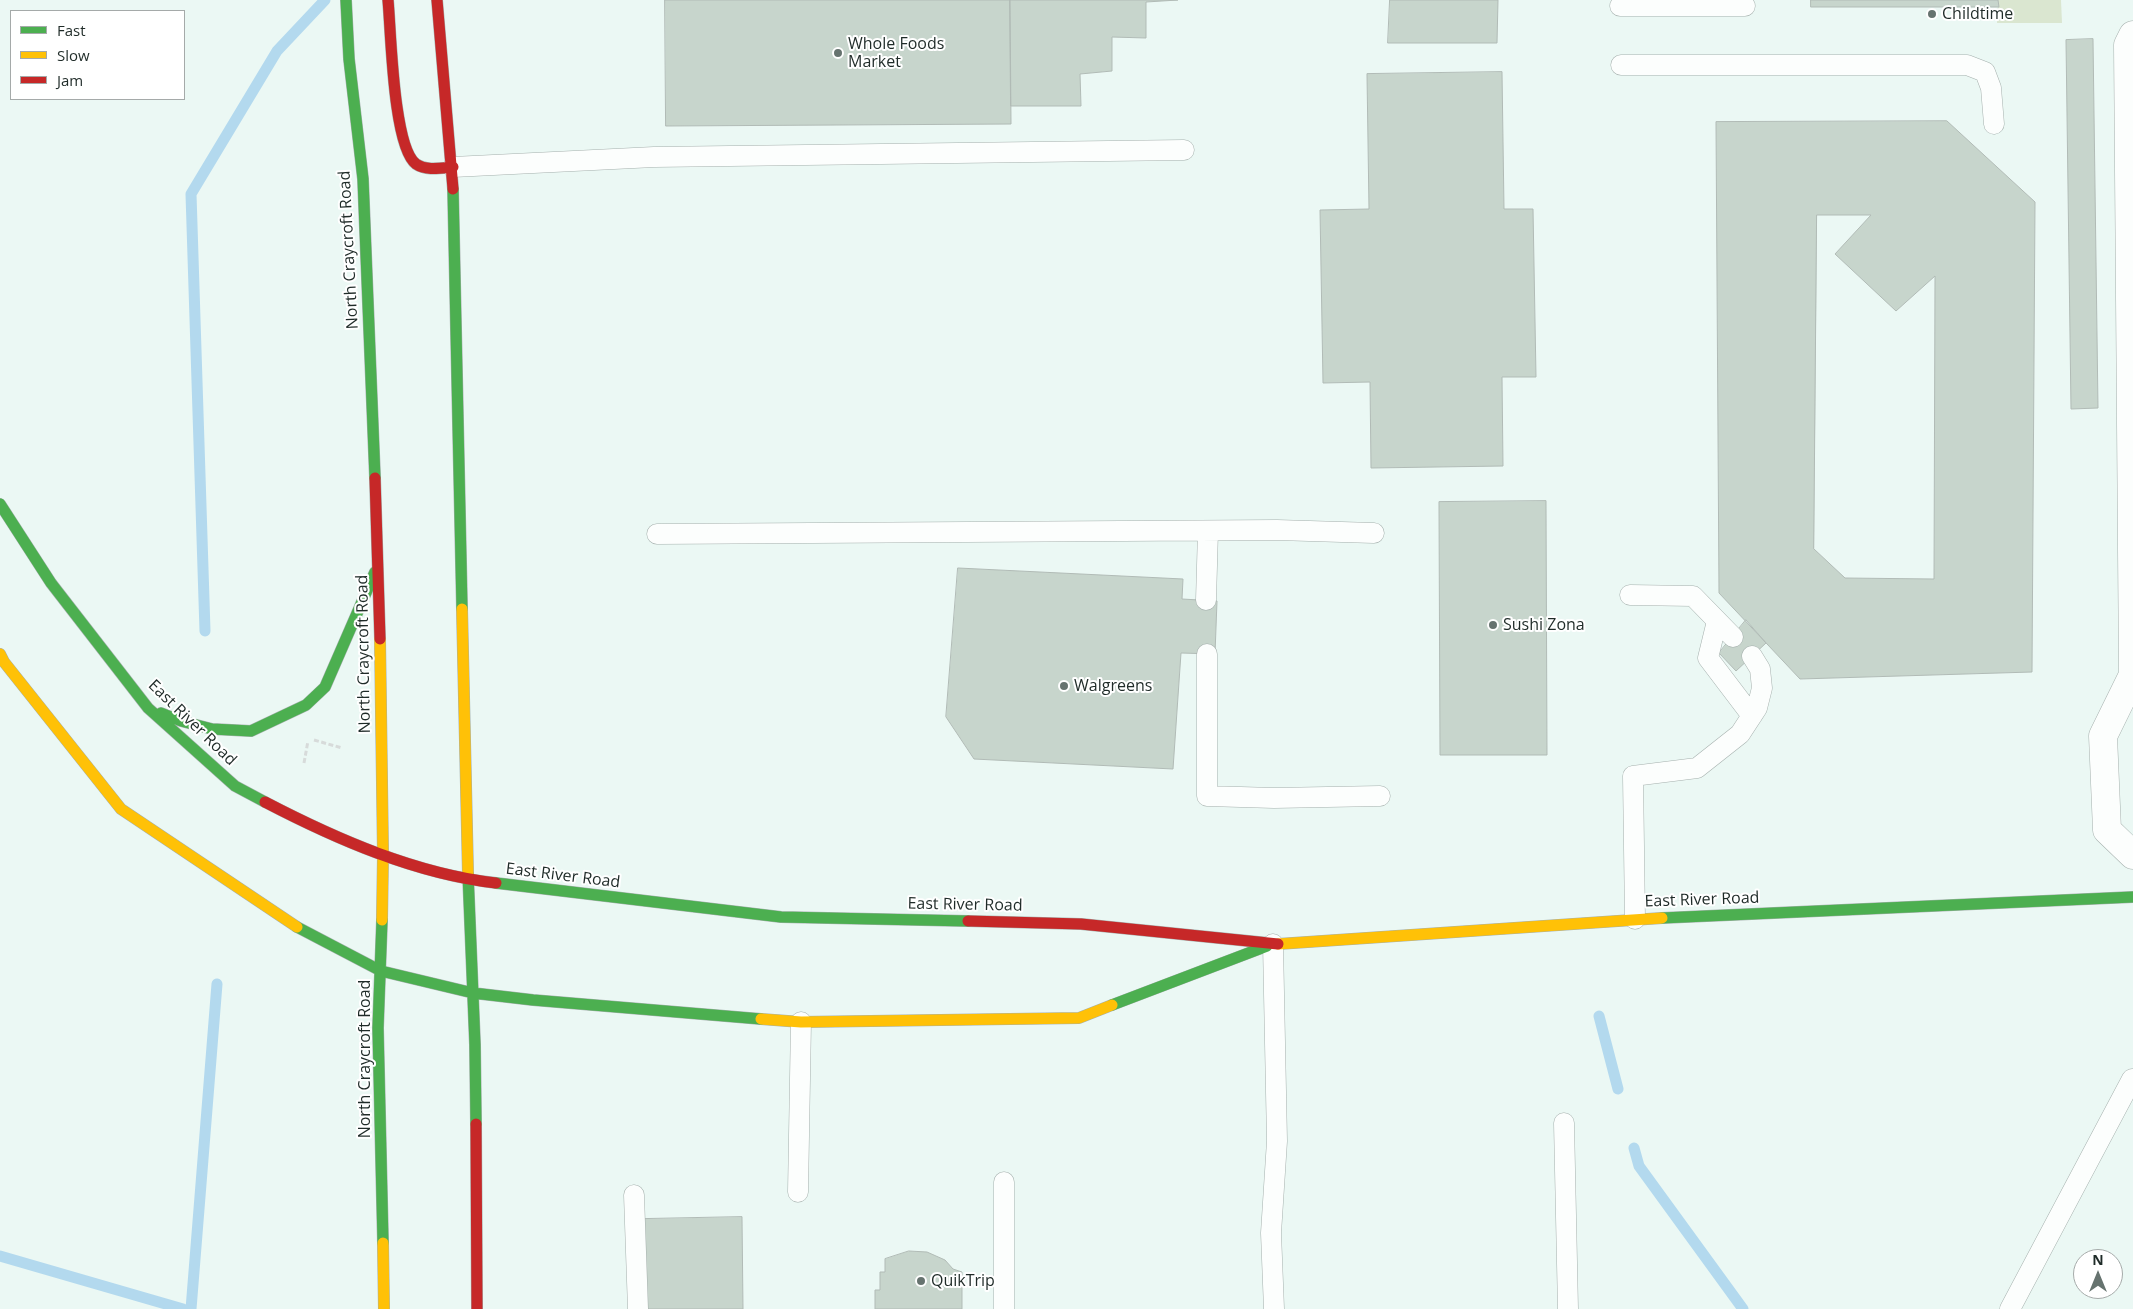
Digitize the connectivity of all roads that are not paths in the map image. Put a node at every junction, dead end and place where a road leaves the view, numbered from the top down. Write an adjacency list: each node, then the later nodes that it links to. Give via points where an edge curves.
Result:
1 (346, 0): 15 (street, North Craycroft Road, via 349,59 363,179)
2 (388, 0): 10 (street, via 399,128 404,148 410,160 422,168)
3 (437, 0): 10 (street)
4 (1620, 6): 5 (lane)
5 (1745, 6)
6 (2133, 35): 23 (street, via 2128,44)
7 (1621, 65): 8 (lane, via 1967,65 1985,72 1991,88)
8 (1994, 124)
9 (1184, 150): 10 (lane, via 654,157)
10 (453, 167): 29 (street)
11 (0, 504): 24 (street, East River Road, via 51,583)
12 (1208, 531): 13 (lane); 14 (lane); 17 (lane)
13 (1374, 533)
14 (657, 534)
15 (379, 564): 24 (street, via 325,687 306,705 251,730 212,729); 27 (street, North Craycroft Road)
16 (1630, 595): 18 (lane, via 1693,596)
17 (1206, 600)
18 (1717, 621): 19 (lane); 25 (lane, via 1708,658)
19 (1733, 636)
20 (0, 654): 33 (street, East River Road, via 121,809 297,927)
21 (1206, 654): 26 (lane, via 1206,796)
22 (1752, 656): 25 (lane, via 1760,669 1762,688)
23 (2133, 675): 28 (street, via 2103,736 2107,830)
24 (148, 708): 27 (street, East River Road, via 235,786 302,821)
25 (1752, 716): 31 (lane, via 1740,734 1697,768 1633,776)
26 (1380, 796)
27 (382, 855): 29 (street, East River Road); 33 (street, North Craycroft Road)
28 (2133, 855)
29 (468, 880): 32 (street, East River Road, via 781,917 1081,924); 34 (street)
30 (2133, 897): 31 (street, East River Road)
31 (1635, 919): 32 (street, East River Road)
32 (1273, 944): 35 (street, East River Road, via 1079,1018); 45 (lane, via 1277,1141 1271,1234)
33 (382, 971): 34 (street, East River Road); 41 (street, North Craycroft Road, via 378,1028)
34 (473, 994): 35 (street, East River Road); 42 (street)
35 (801, 1022): 39 (lane)
36 (2132, 1079): 47 (lane)
37 (1564, 1123): 46 (lane)
38 (1004, 1182): 44 (lane)
39 (798, 1192)
40 (634, 1194): 43 (lane)
41 (384, 1309)
42 (476, 1309)
43 (638, 1309)
44 (1004, 1309)
45 (1274, 1309)
46 (1568, 1309)
47 (2010, 1309)

